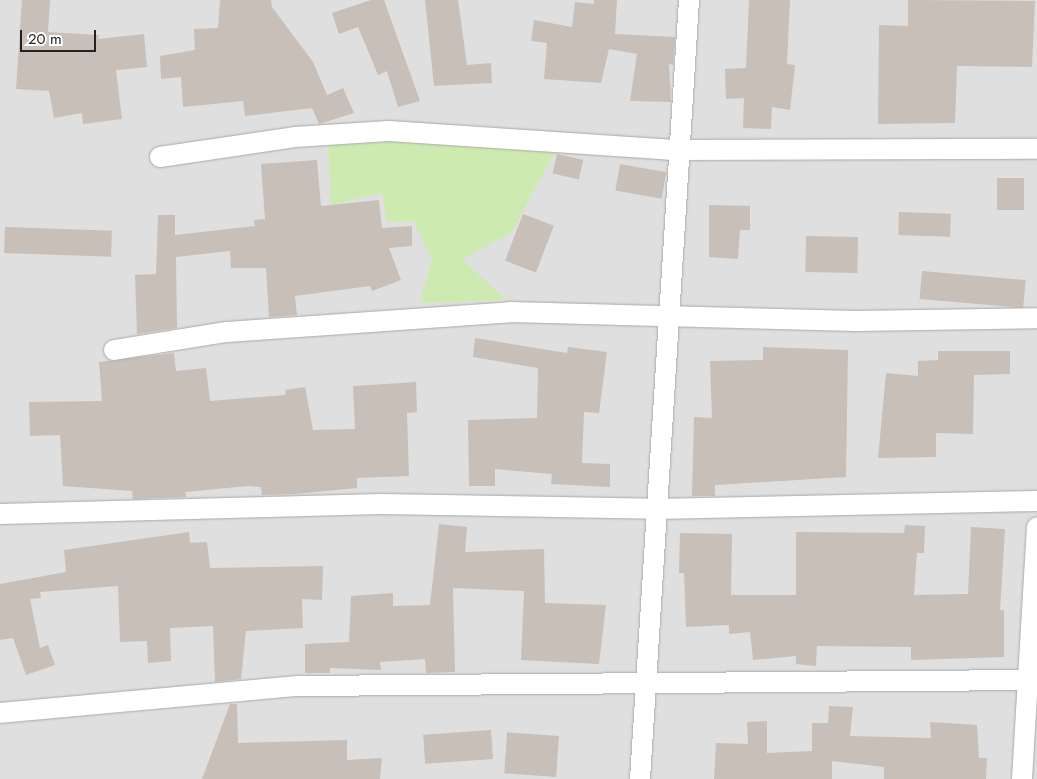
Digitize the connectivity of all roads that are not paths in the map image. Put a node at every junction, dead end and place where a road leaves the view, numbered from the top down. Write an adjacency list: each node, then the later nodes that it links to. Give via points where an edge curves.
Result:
1 (689, 0): 3 (street)
2 (1037, 149): 3 (street)
3 (677, 150): 4 (street, via 389,131 295,137); 5 (street)
4 (160, 157)
5 (669, 316): 6 (street, via 856,321); 7 (street, via 510,312 227,332); 9 (street)
6 (1037, 318)
7 (114, 350)
8 (1037, 501): 9 (street)
9 (656, 509): 10 (street, via 381,504); 13 (street)
10 (0, 514)
11 (1037, 527): 12 (street)
12 (1033, 680): 13 (street); 16 (street)
13 (645, 681): 14 (street, via 299,686); 15 (street)
14 (0, 713)
15 (640, 779)
16 (1022, 779)

